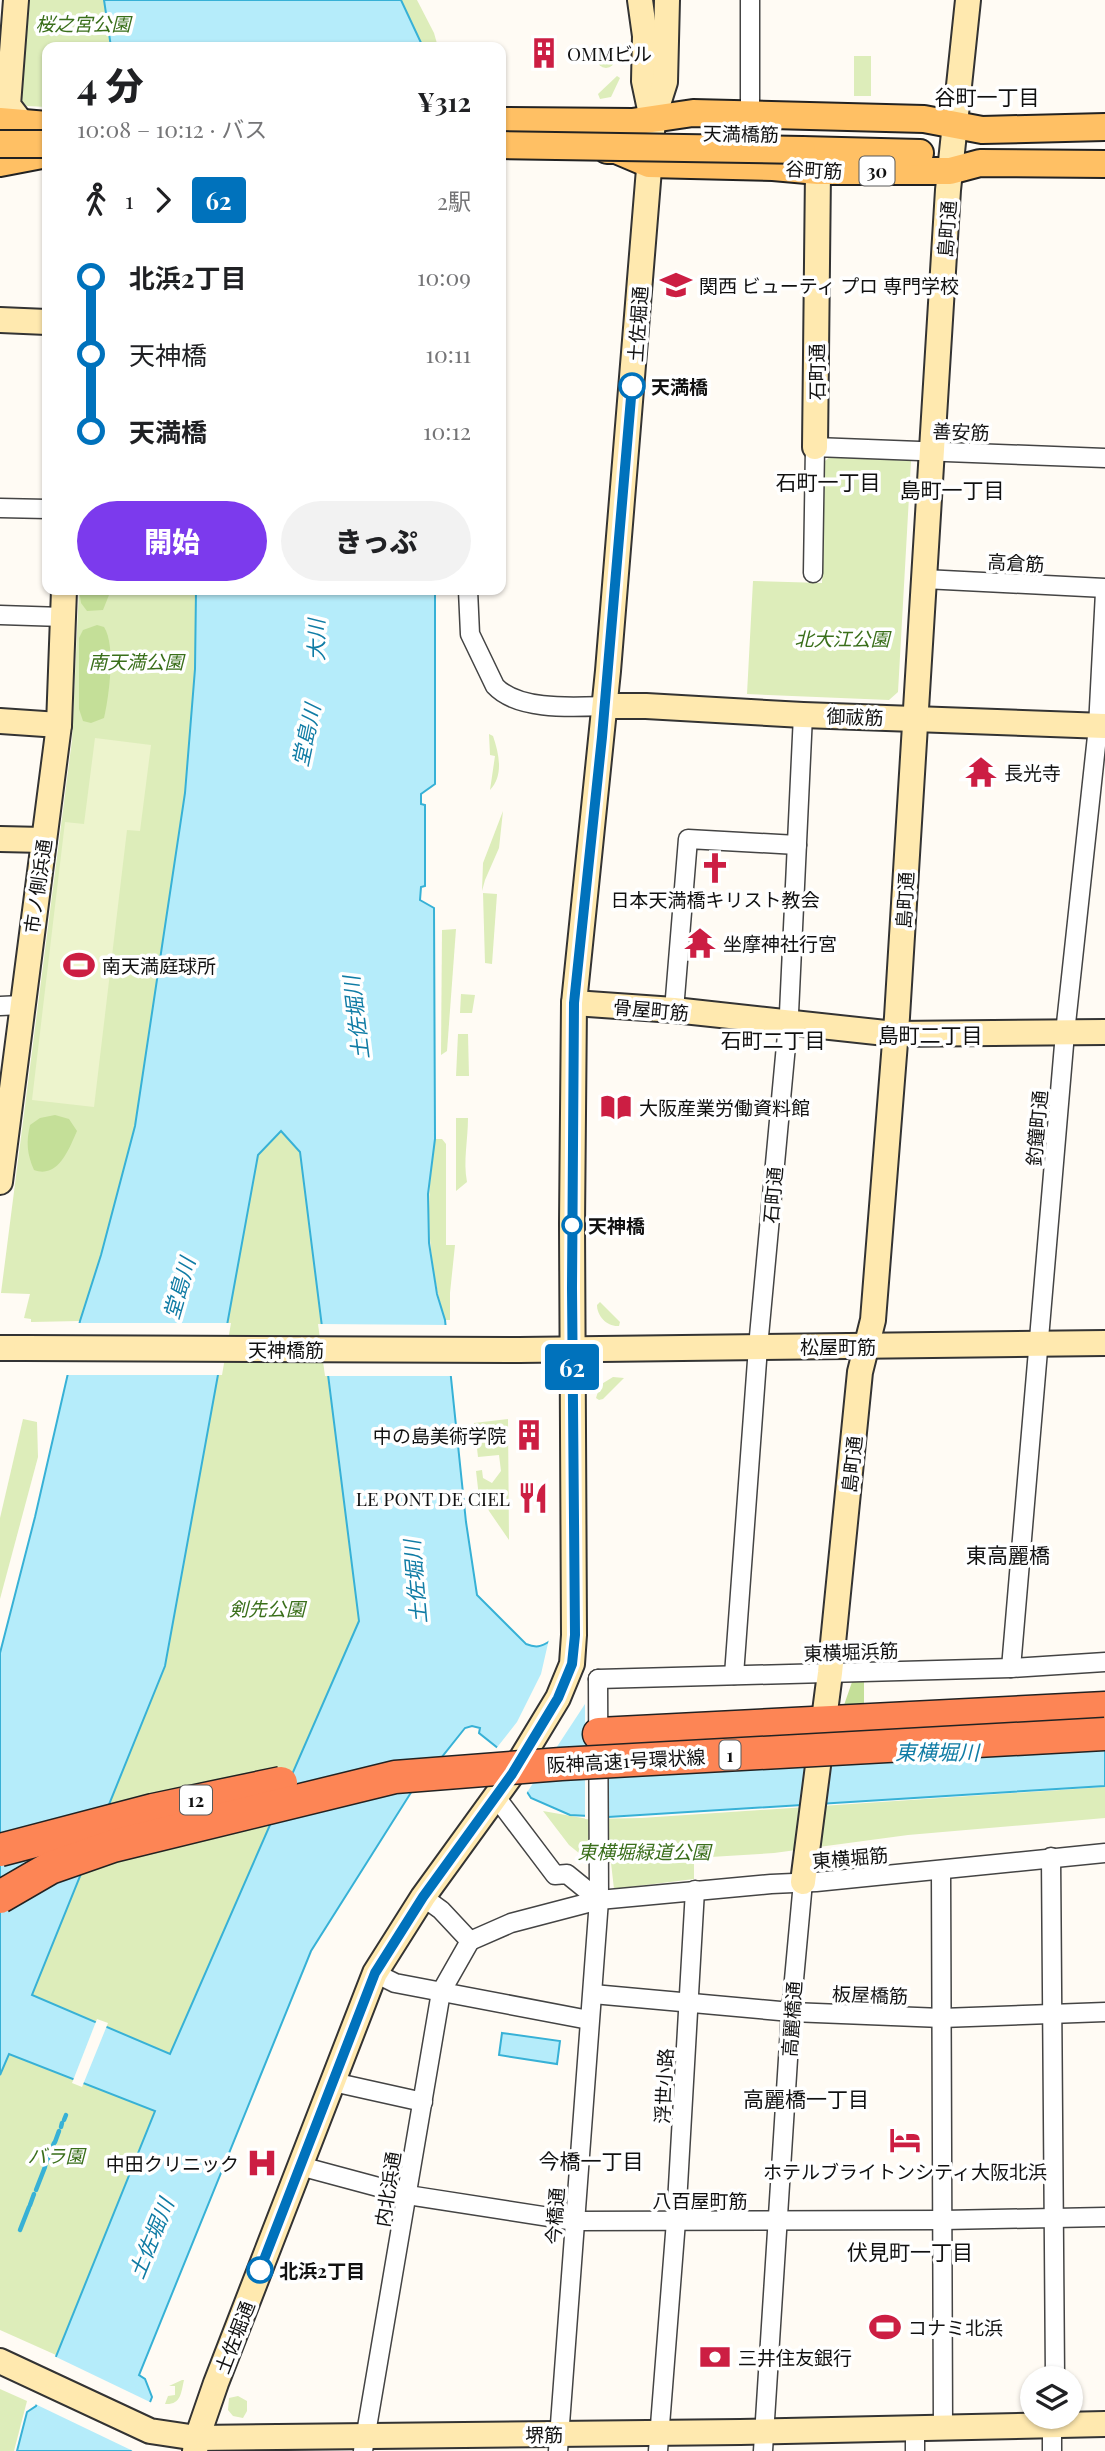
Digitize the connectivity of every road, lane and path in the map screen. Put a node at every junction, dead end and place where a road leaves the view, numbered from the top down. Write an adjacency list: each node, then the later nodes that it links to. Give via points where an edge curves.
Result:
1 (16, 0): 6 (street)
2 (640, 0): 8 (street, 土佐堀通, via 644,81)
3 (667, 0): 8 (street, 土佐堀通, via 665,82)
4 (750, 0): 7 (street)
5 (968, 0): 15 (street, 島町通)
6 (7, 27): 10 (street, via 8,105)
7 (750, 114): 8 (main road, 30, via 693,113); 15 (main road, 30, via 924,119)
8 (653, 120): 9 (main road, 30); 22 (street, 土佐堀通)
9 (506, 121)
10 (23, 125): 14 (street)
11 (1105, 127): 15 (main road, 30, via 982,130)
12 (506, 129): 19 (main road, 天満橋筋 / 30)
13 (0, 144): 18 (main road, bridge)
14 (42, 146)
15 (952, 146): 19 (main road, 天満橋筋 / 30, via 922,153); 23 (main road, 天満橋筋 / 30, via 980,163); 27 (street, 島町通)
16 (506, 147): 22 (main road, 天満橋筋 / 30, via 616,150)
17 (506, 147): 19 (main road, 天満橋筋 / 30, bridge)
18 (42, 151)
19 (807, 152): 22 (main road, 谷町筋 / 30, via 772,167); 26 (street, 石町通)
20 (42, 153): 21 (main road)
21 (0, 163)
22 (649, 164): 38 (street, 土佐堀通)
23 (1105, 164)
24 (0, 320): 25 (street)
25 (42, 322)
26 (816, 447): 27 (street, 善安筋); 31 (street, 石町通)
27 (931, 451): 28 (street, 善安筋); 32 (street, 島町通)
28 (1105, 458)
29 (0, 508): 30 (street)
30 (42, 509)
31 (813, 573)
32 (924, 579): 33 (street, 高倉筋); 40 (street, 島町通)
33 (1105, 590): 43 (street, 釣鐘町通)
34 (64, 595): 37 (street, 市ノ側浜通)
35 (468, 595): 38 (street, via 470,634 495,687 526,703)
36 (0, 615): 37 (street)
37 (63, 617): 42 (street, 市ノ側浜通)
38 (605, 706): 39 (street, 御祓筋); 47 (street, 土佐堀通)
39 (803, 715): 40 (street, 御祓筋); 46 (street, 石町通)
40 (914, 719): 43 (street, 御祓筋); 52 (street, 島町通)
41 (0, 722): 42 (street)
42 (59, 725): 45 (street, 市ノ側浜通)
43 (1101, 726): 53 (street, 釣鐘町通)
44 (0, 839): 45 (street)
45 (44, 840): 48 (street, 市ノ側浜通)
46 (797, 845): 49 (street, via 688,839); 50 (street, 石町通)
47 (574, 1003): 49 (street, 骨屋町筋); 60 (street, 土佐堀通)
48 (11, 1006): 54 (street, 市ノ側浜通)
49 (674, 1010): 50 (street, 骨屋町筋)
50 (788, 1023): 52 (street, 骨屋町筋); 58 (street, 石町通)
51 (1105, 1031): 53 (street, 骨屋町筋)
52 (895, 1034): 53 (street, 骨屋町筋); 57 (street, 島町通, via 873,1320)
53 (1065, 1034): 56 (street, 釣鐘町通)
54 (0, 1182)
55 (1105, 1343): 56 (street, 松屋町筋)
56 (1037, 1345): 57 (street, 松屋町筋); 63 (street, 釣鐘町通)
57 (867, 1346): 58 (street, 松屋町筋); 64 (street, 島町通, via 860,1372)
58 (758, 1347): 60 (street, 松屋町筋); 65 (street, 石町通)
59 (0, 1348): 60 (street, 天神橋筋, bridge)
60 (572, 1350): 61 (street, 土佐堀通)
61 (573, 1653): 66 (street); 72 (street, 土佐堀通, via 558,1698)
62 (1105, 1662): 63 (street, 東横堀浜筋)
63 (1011, 1668): 64 (street, 東横堀浜筋)
64 (830, 1673): 65 (street, 東横堀浜筋); 68 (street, 高麗橋通)
65 (734, 1675): 66 (street, 東横堀浜筋)
66 (601, 1679): 69 (street)
67 (1105, 1708): 68 (highway)
68 (824, 1715): 69 (highway); 77 (street, 高麗橋通)
69 (599, 1719): 81 (street, 今橋通)
70 (1105, 1734): 71 (highway, 阪神高速1号環状線 / 1, bridge)
71 (395, 1777): 73 (highway, 12, bridge, via 352,1774 263,1786); 79 (highway, 阪神高速1号環状線 / 1, bridge, via 113,1846 50,1868)
72 (496, 1797): 80 (street, 土佐堀通); 81 (street, via 555,1875 567,1874)
73 (0, 1850)
74 (1105, 1853): 75 (street, 東横堀筋)
75 (1051, 1857): 76 (street, 東横堀筋); 89 (street)
76 (942, 1870): 77 (street, 東横堀筋); 90 (street)
77 (803, 1877): 78 (street, 東横堀筋); 87 (street, 高麗橋通)
78 (695, 1890): 81 (street, 東横堀筋); 86 (street, 浮世小路)
79 (0, 1897)
80 (423, 1897): 82 (street); 83 (street, 土佐堀通)
81 (599, 1900): 82 (street, 東横堀筋, via 511,1923); 85 (street, 今橋通)
82 (470, 1941): 84 (street, 内北浜通)
83 (375, 1973): 84 (street, via 395,1983); 92 (street, 土佐堀通)
84 (441, 1992): 91 (street); 93 (street, 内北浜通)
85 (593, 1994): 86 (street, 板屋橋筋); 91 (street, 今橋通)
86 (689, 2004): 87 (street, 板屋橋筋); 100 (street, 浮世小路)
87 (791, 2012): 90 (street, 板屋橋筋); 101 (street, 高麗橋通)
88 (1105, 2012): 89 (street, 板屋橋筋)
89 (1052, 2015): 90 (street, 板屋橋筋); 97 (street)
90 (942, 2018): 98 (street)
91 (589, 2021): 99 (street, 今橋通)
92 (333, 2082): 93 (street); 94 (street, 土佐堀通)
93 (423, 2102): 95 (street, 内北浜通)
94 (300, 2166): 95 (street, 八百屋町筋); 114 (street, 土佐堀通)
95 (408, 2195): 99 (street, 八百屋町筋); 113 (street, 内北浜通)
96 (1105, 2217): 97 (street, 八百屋町筋)
97 (1054, 2218): 98 (street, 八百屋町筋); 103 (street)
98 (943, 2220): 101 (street, 八百屋町筋); 107 (street)
99 (575, 2221): 100 (street, 八百屋町筋); 111 (street, 今橋通)
100 (676, 2221): 101 (street, 八百屋町筋); 112 (street, 浮世小路)
101 (779, 2221): 110 (street, 高麗橋通)
102 (0, 2361): 114 (street, 堺筋, via 142,2428)
103 (1055, 2366)
104 (1020, 2423): 107 (street, 堺筋)
105 (1083, 2423): 106 (street, 堺筋)
106 (1105, 2424)
107 (943, 2427): 109 (street, 堺筋)
108 (1052, 2429): 115 (street)
109 (915, 2440): 110 (street, 堺筋)
110 (763, 2441): 112 (street, 堺筋)
111 (558, 2442): 112 (street, 堺筋); 113 (street, 堺筋)
112 (659, 2442)
113 (364, 2444): 114 (street, 堺筋)
114 (196, 2445)
115 (1052, 2451)

